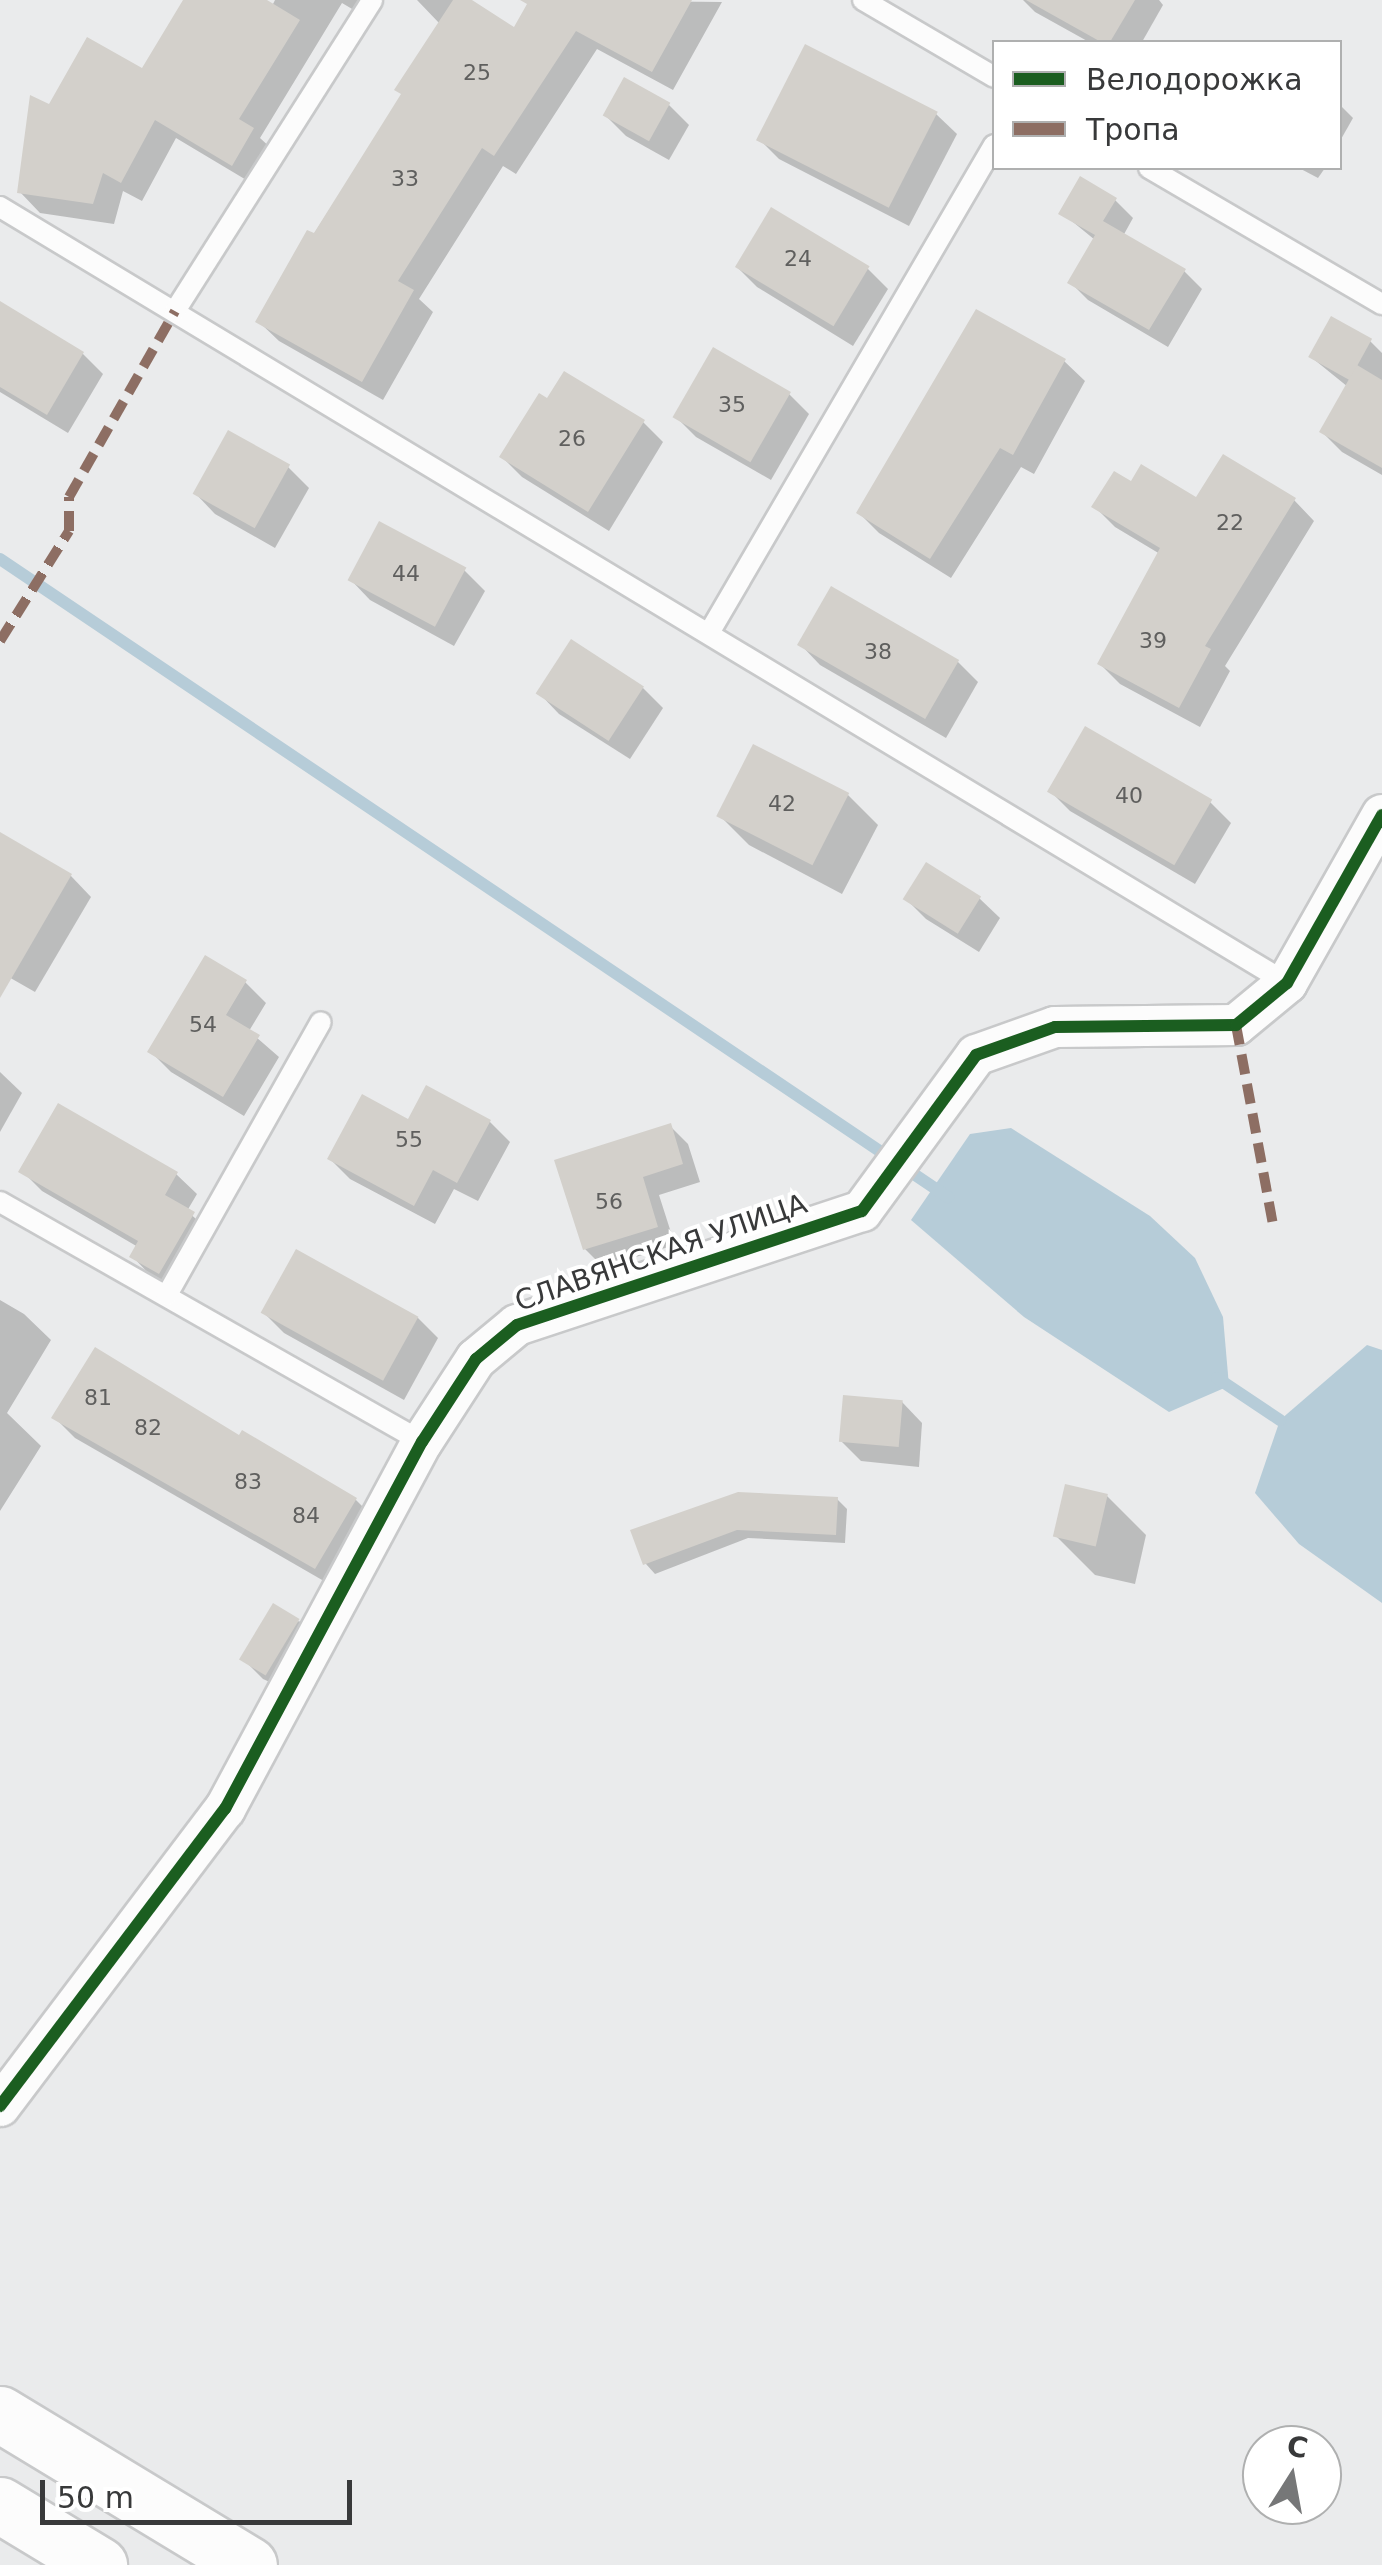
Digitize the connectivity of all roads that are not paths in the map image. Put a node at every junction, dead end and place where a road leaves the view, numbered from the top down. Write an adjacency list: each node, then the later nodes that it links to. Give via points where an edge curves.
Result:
1 (372, 0): 8 (lane)
2 (864, 0): 3 (lane)
3 (992, 76)
4 (992, 148): 9 (lane)
5 (1152, 170): 7 (lane)
6 (0, 207): 8 (lane)
7 (1382, 304)
8 (176, 311): 9 (lane)
9 (709, 633): 11 (lane)
10 (1382, 815): 11 (street, СЛАВЯНСКАЯ УЛИЦА)
11 (1287, 983): 15 (street, СЛАВЯНСКАЯ УЛИЦА, via 1236,1025 1055,1027 976,1055 862,1211 518,1325 476,1359)
12 (320, 1022): 14 (lane)
13 (0, 1202): 14 (lane)
14 (167, 1295): 15 (lane)
15 (422, 1442): 16 (street, СЛАВЯНСКАЯ УЛИЦА, via 225,1808)
16 (0, 2106)
17 (0, 2414): 20 (main road)
18 (0, 2504): 19 (main road)
19 (99, 2565)
20 (248, 2565)

